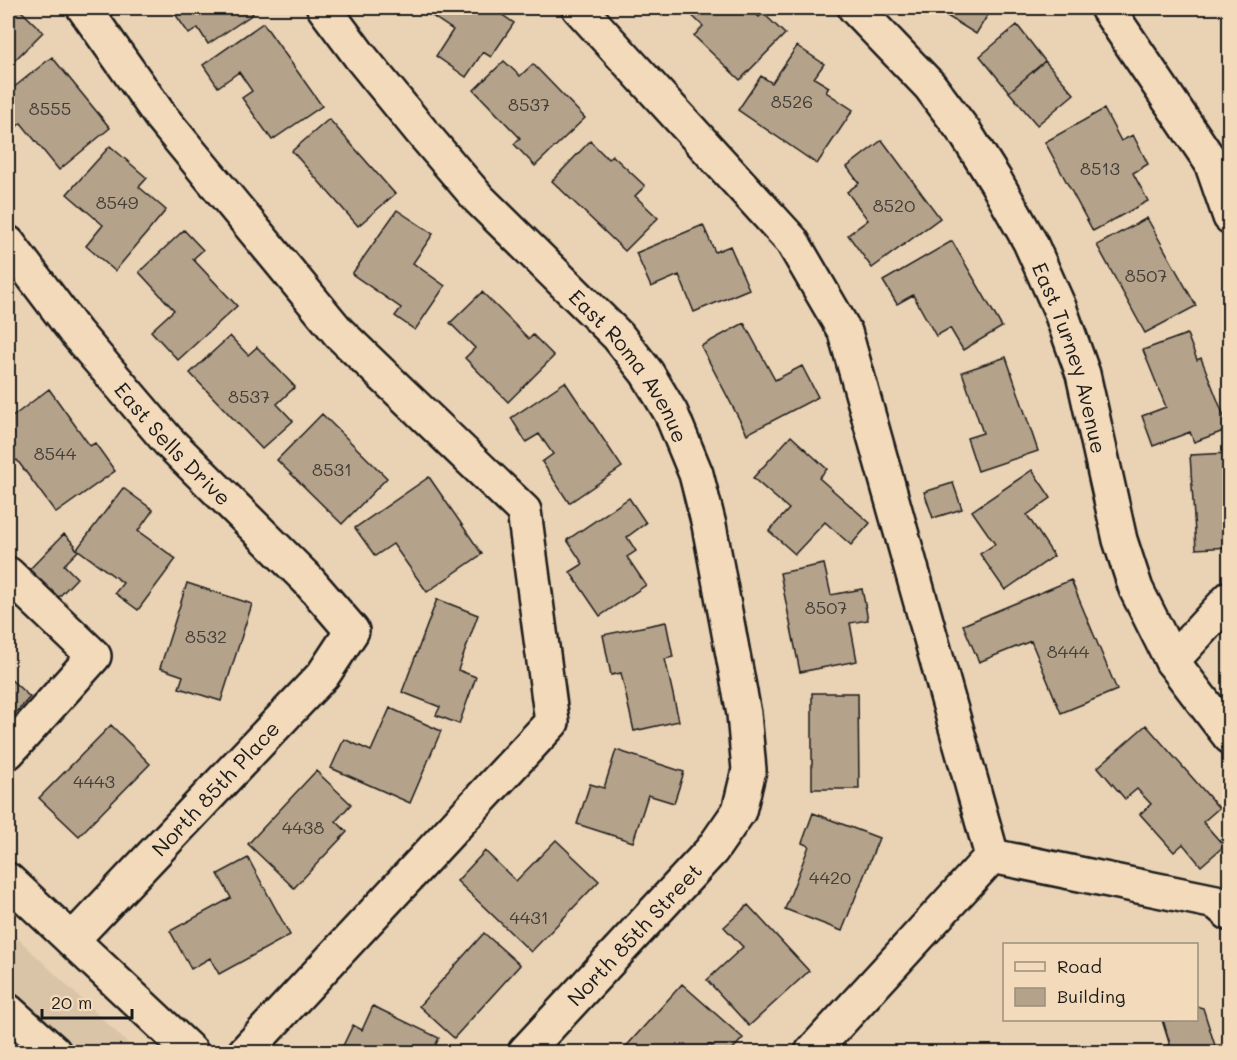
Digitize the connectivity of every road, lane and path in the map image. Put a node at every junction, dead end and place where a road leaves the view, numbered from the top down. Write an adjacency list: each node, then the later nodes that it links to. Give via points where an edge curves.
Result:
1 (84, 8): 22 (street, via 160,117 339,333 524,511 552,722)
2 (324, 8): 14 (street, East Roma Avenue, via 479,199 618,336 671,413 696,474 709,525 744,714 749,770)
3 (579, 8): 15 (street, via 792,241 845,332)
4 (855, 8): 11 (street, East Turney Avenue, via 930,86 966,134 1030,242 1083,374 1120,540 1133,579)
5 (1107, 8): 6 (street, via 1211,162)
6 (1230, 217)
7 (8, 243): 10 (street, East Sells Drive, via 76,333 168,441 308,580)
8 (8, 574): 13 (street, via 94,656)
9 (1230, 598): 11 (street)
10 (352, 631): 18 (street, North 85th Place, via 322,675)
11 (1172, 661): 12 (street, East Turney Avenue)
12 (1230, 736)
13 (8, 752)
14 (739, 811): 23 (street, North 85th Street, via 712,850)
15 (992, 856): 17 (street, via 1216,902); 24 (street)
16 (8, 880): 18 (street)
17 (1230, 914)
18 (72, 940): 21 (street)
19 (8, 1011): 20 (street)
20 (54, 1053)
21 (191, 1053)
22 (245, 1053)
23 (525, 1053)
24 (812, 1053)

